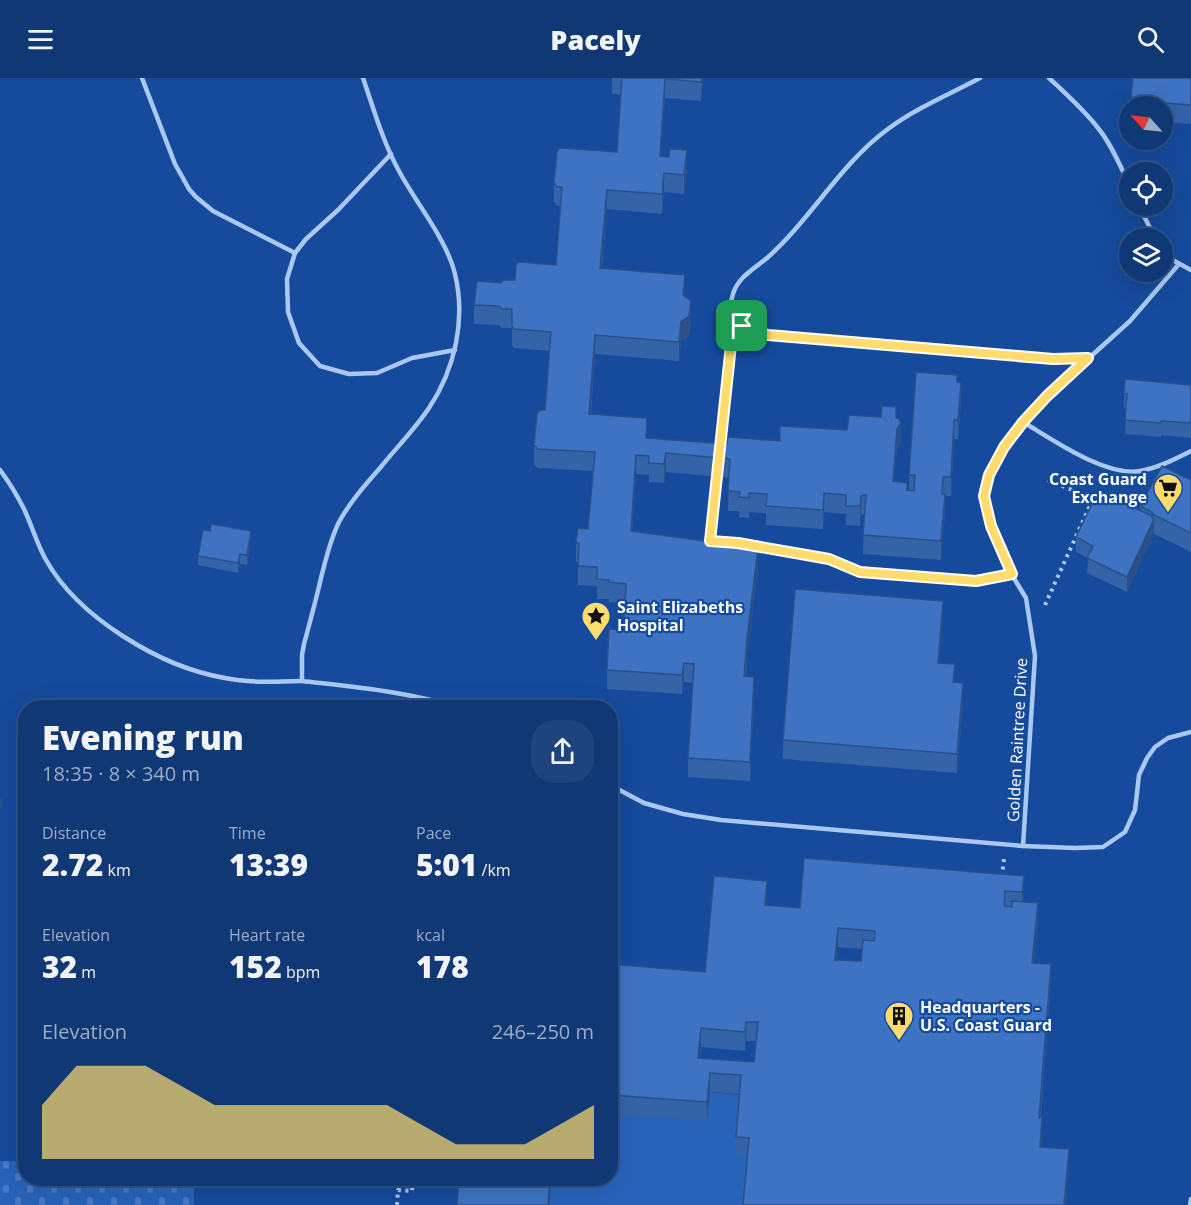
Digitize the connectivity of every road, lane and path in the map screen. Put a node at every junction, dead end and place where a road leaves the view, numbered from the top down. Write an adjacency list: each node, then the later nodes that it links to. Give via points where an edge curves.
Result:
1 (142, 78): 7 (lane, via 170,152 189,189 213,211)
2 (363, 78): 5 (lane)
3 (980, 78): 11 (lane, via 908,116 874,140 795,230 736,285 731,307)
4 (1049, 78): 6 (lane, via 1087,115)
5 (391, 154): 7 (lane); 12 (lane, via 451,259 459,302)
6 (1119, 164)
7 (295, 253): 12 (lane, via 287,279 288,312 299,343 320,366 349,374 377,373 412,358)
8 (1173, 260): 9 (lane)
9 (1179, 264): 10 (lane); 13 (lane, Golden Raintree Drive, via 1130,321)
10 (1191, 270)
11 (734, 317): 13 (lane, via 742,326 768,335 1053,359); 20 (lane, via 710,541 829,559 860,572 976,581)
12 (455, 350): 22 (lane, via 430,408 359,492 339,523 326,557 304,644)
13 (1088, 358): 14 (lane, Golden Raintree Drive)
14 (1023, 422): 15 (lane, via 1079,456 1118,471 1139,471 1165,464); 20 (lane, Golden Raintree Drive, via 989,475 984,496 991,526)
15 (1191, 451)
16 (0, 470): 22 (lane, via 56,575 108,626 153,654 200,672 264,682)
17 (1048, 480): 18 (path)
18 (1093, 499): 19 (path); 21 (path)
19 (1104, 504)
20 (1012, 574): 26 (lane, Golden Raintree Drive, via 1026,598 1035,656)
21 (1045, 605)
22 (302, 681): 23 (lane)
23 (432, 700)
24 (1191, 732): 26 (lane, via 1168,738 1147,758 1139,776 1135,810 1125,832 1102,847)
25 (618, 789): 26 (lane, Golden Raintree Drive, via 644,803 721,820)
26 (1023, 846)
27 (1004, 857): 28 (path)
28 (1002, 881)
29 (413, 1186): 31 (path, via 412,1191 398,1190)
30 (1191, 1199): 32 (lane)
31 (397, 1205)
32 (1190, 1205)

